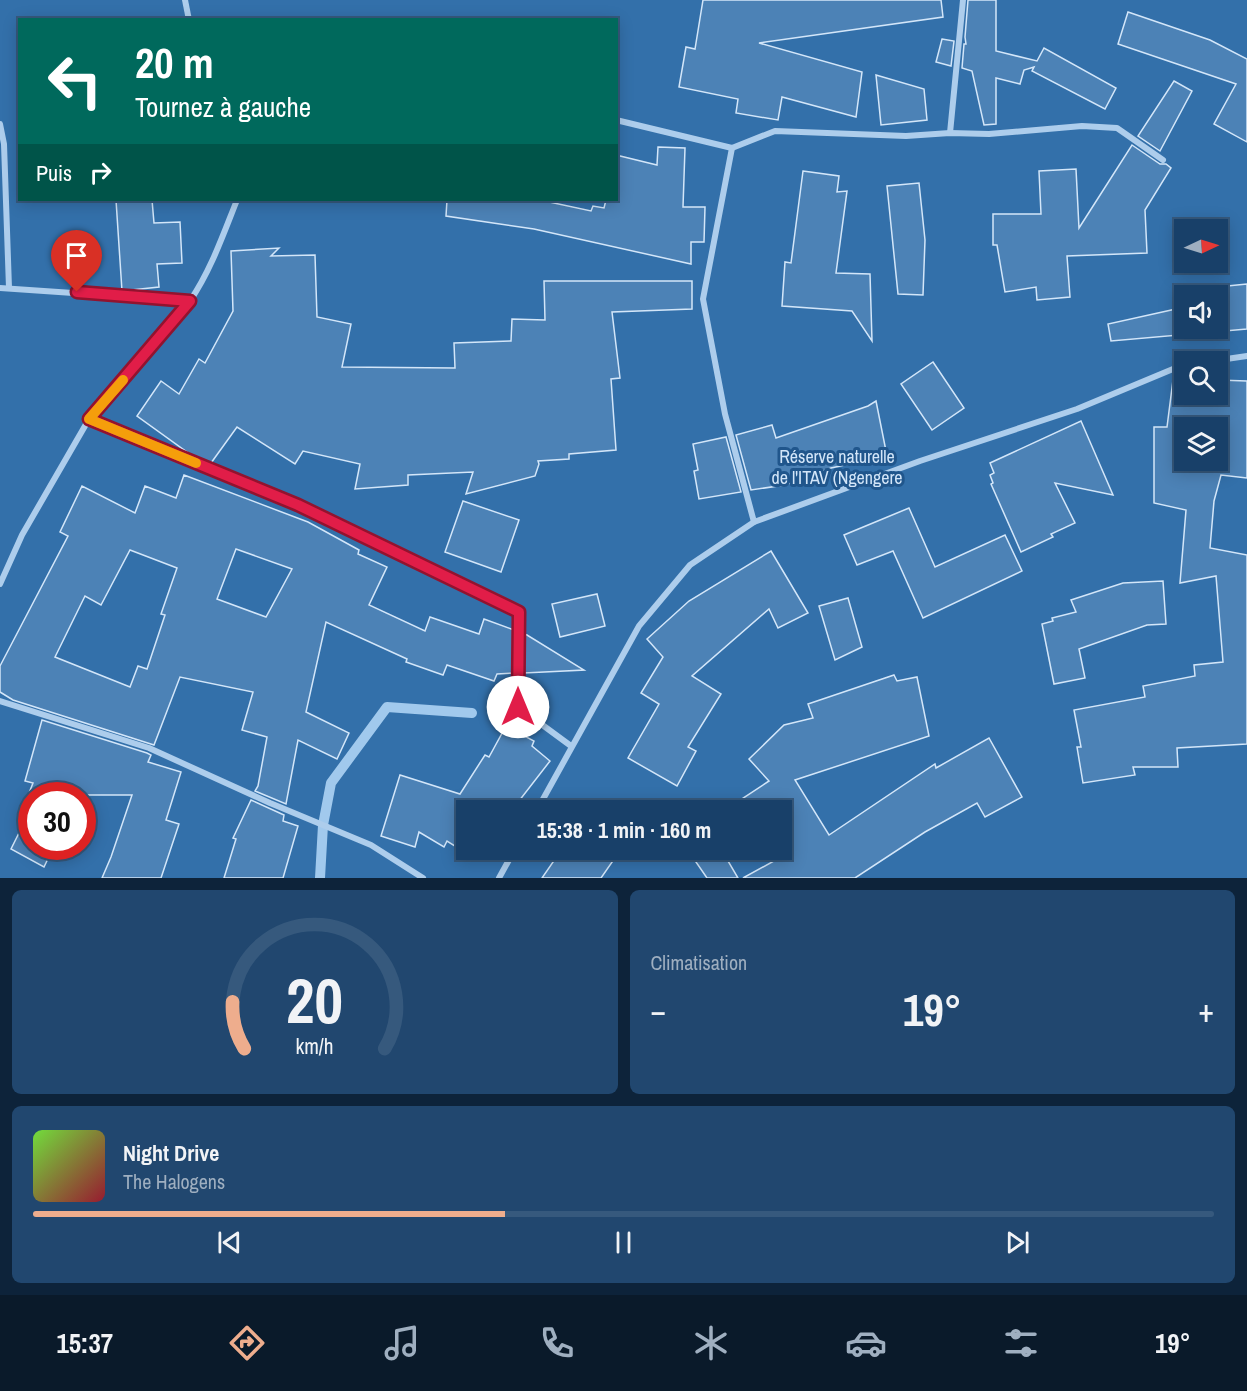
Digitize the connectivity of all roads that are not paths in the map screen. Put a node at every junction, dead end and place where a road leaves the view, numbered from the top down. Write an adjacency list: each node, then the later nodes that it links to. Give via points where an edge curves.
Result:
1 (185, 0): 3 (street)
2 (963, 0): 6 (street)
3 (189, 18)
4 (618, 120): 7 (street)
5 (0, 124): 11 (street)
6 (950, 133): 7 (street, via 906,136 775,131); 8 (street, via 989,134 1082,126 1117,128)
7 (732, 148): 17 (street, via 703,299 725,414)
8 (1162, 160)
9 (237, 201): 12 (street, via 218,250)
10 (0, 288): 11 (street)
11 (9, 288): 12 (street)
12 (190, 301): 16 (street)
13 (1247, 356): 14 (street)
14 (1228, 359)
15 (1174, 369): 17 (street, via 1077,409)
16 (89, 419): 18 (street, via 22,535); 20 (street, via 298,505 519,612 518,707)
17 (754, 522): 20 (street, via 690,565 639,626)
18 (0, 584)
19 (0, 701): 23 (street, via 149,748 371,845)
20 (571, 746): 21 (street)
21 (542, 800)
22 (509, 860): 24 (street)
23 (423, 878)
24 (499, 878)

